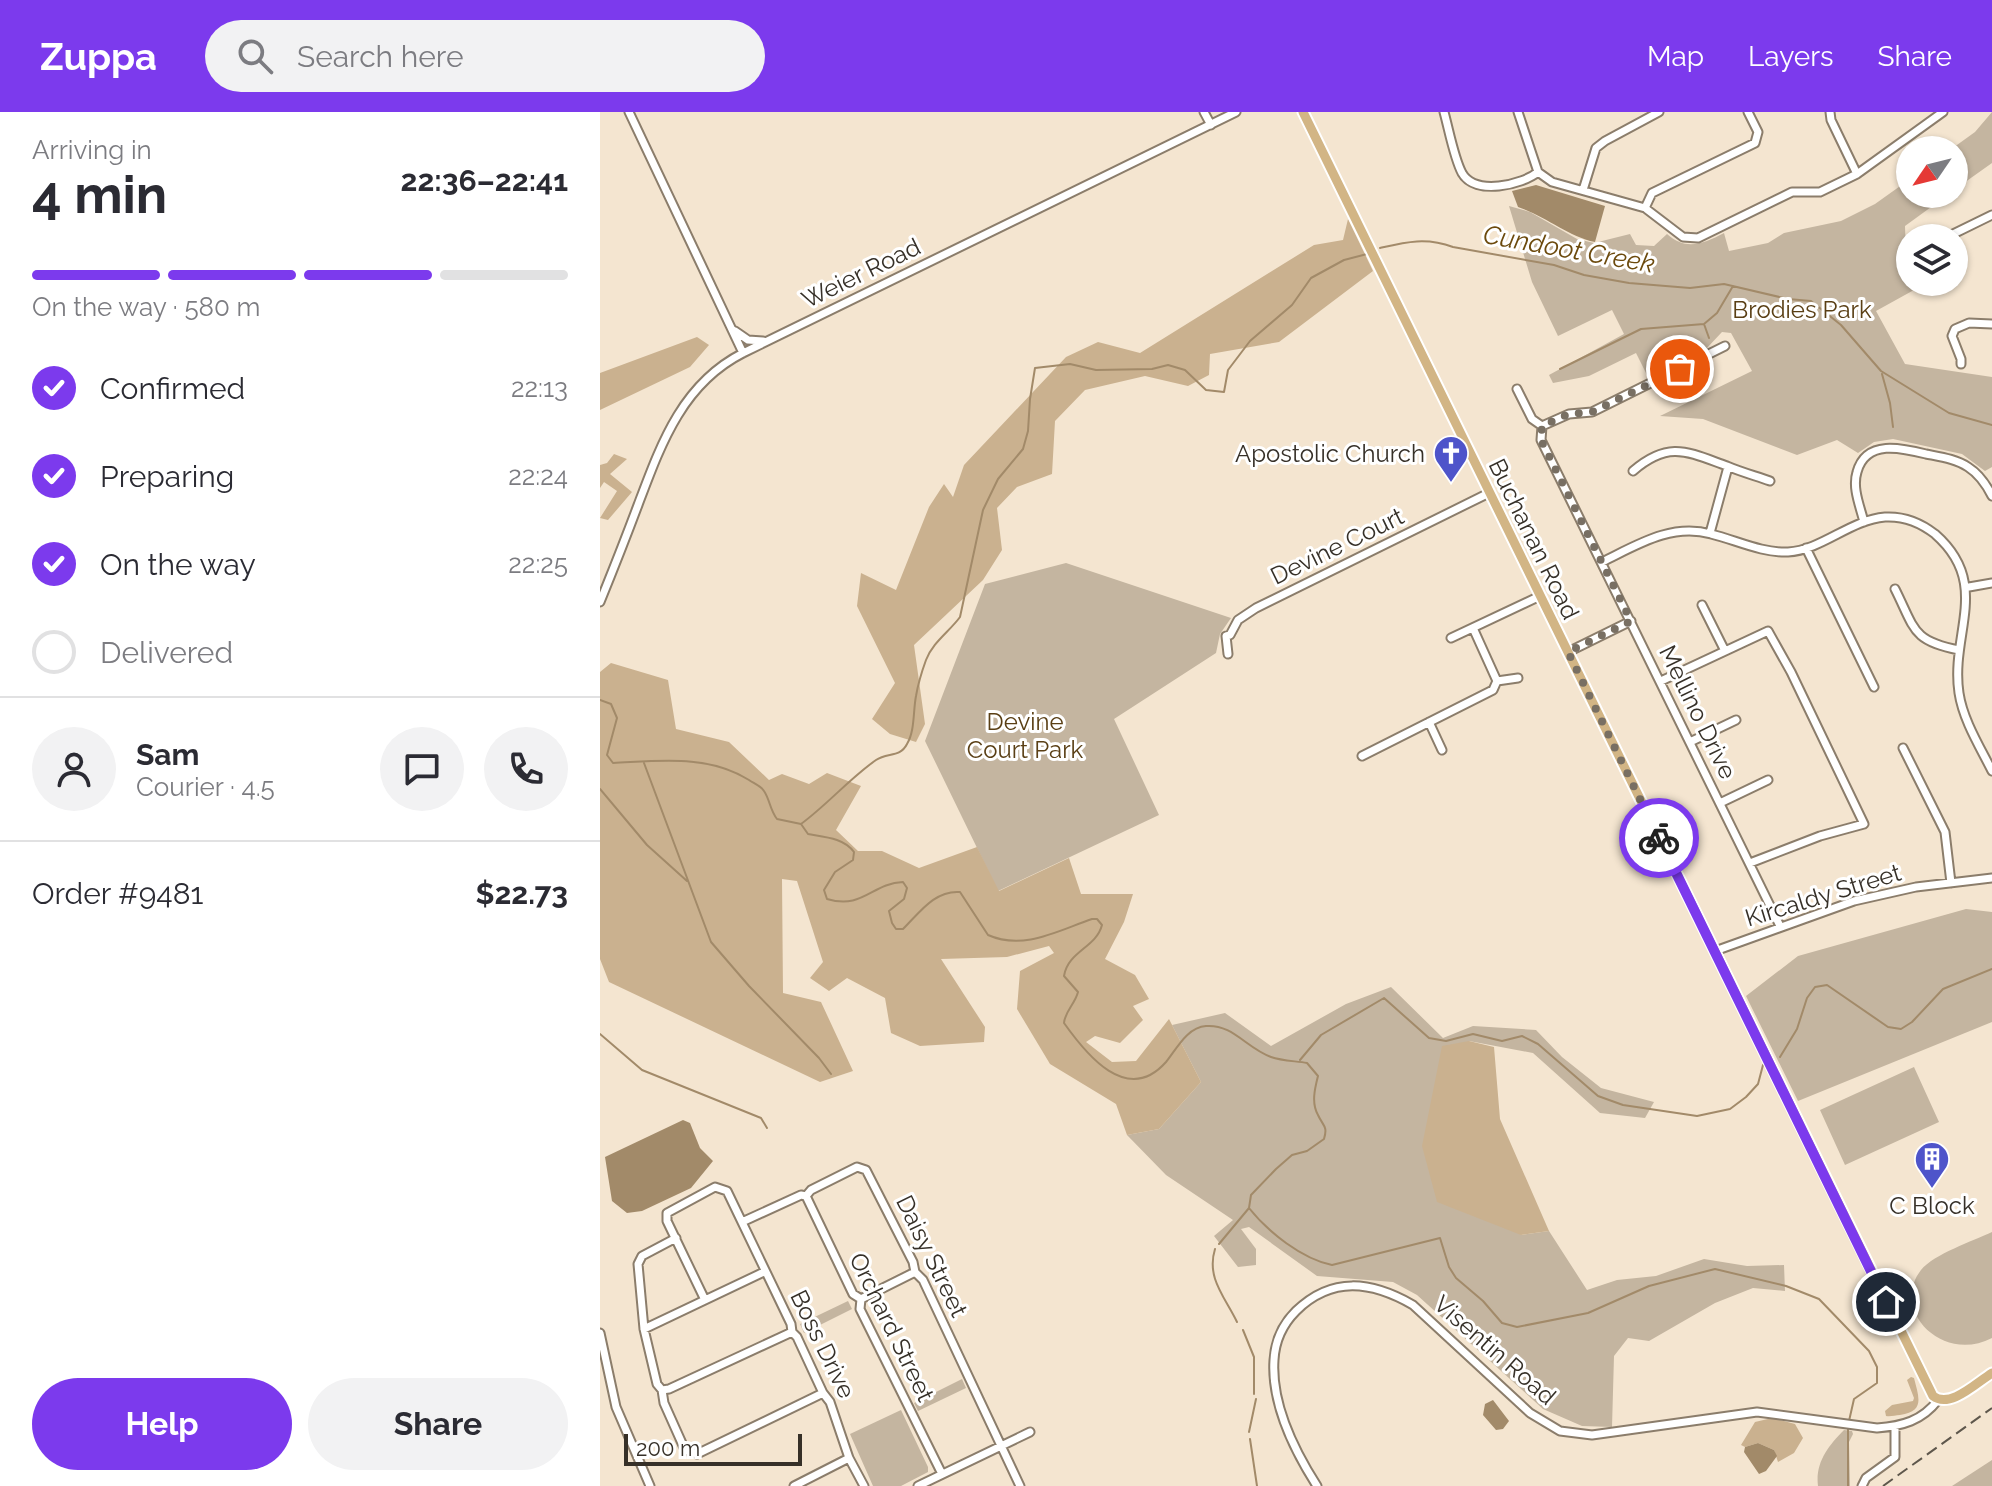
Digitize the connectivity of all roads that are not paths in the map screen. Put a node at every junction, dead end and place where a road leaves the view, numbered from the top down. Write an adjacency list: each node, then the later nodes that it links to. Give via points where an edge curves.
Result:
1 (629, 112): 21 (street)
2 (1204, 112): 12 (street)
3 (1236, 112): 12 (street, Weier Road)
4 (1303, 112): 17 (main road, Buchanan Road)
5 (1312, 112): 17 (main road, Buchanan Road)
6 (1444, 112): 13 (street, via 1462,173 1470,182 1508,185)
7 (1518, 112): 13 (street)
8 (1659, 112): 15 (street, via 1596,148)
9 (1748, 112): 16 (street, via 1758,132 1755,143 1652,193)
10 (1830, 112): 14 (street)
11 (1943, 112): 14 (street)
12 (1211, 125): 22 (street, Weier Road)
13 (1538, 172): 15 (street, via 1552,182)
14 (1857, 174): 16 (street, via 1820,192 1792,192 1698,238 1683,237)
15 (1583, 190): 16 (street)
16 (1645, 208)
17 (1352, 209): 31 (main road, Buchanan Road)
18 (1992, 215): 19 (street)
19 (1968, 227)
20 (1992, 324): 25 (street, via 1969,323 1955,329 1952,336)
21 (733, 330): 22 (street, via 748,340); 24 (street)
22 (766, 341): 24 (street, Weier Road)
23 (1725, 346): 27 (street, via 1592,412 1569,414)
24 (743, 353): 41 (street, Weier Road, via 713,372 679,410 661,443)
25 (1961, 364)
26 (1517, 389): 27 (street, Mellino Drive, via 1532,419)
27 (1542, 426): 36 (street, Mellino Drive, via 1541,440)
28 (1728, 467): 29 (street, via 1690,451 1674,451); 30 (street); 34 (street)
29 (1633, 471)
30 (1770, 481)
31 (1489, 493): 40 (main road, Buchanan Road); 49 (street, Devine Court, via 1256,608 1226,636)
32 (1992, 496): 33 (street, via 1979,476 1958,461 1895,447 1880,449 1865,456 1857,469)
33 (1864, 522): 35 (street); 38 (street, via 1905,519 1929,529 1957,560)
34 (1710, 533): 35 (street, via 1773,552); 36 (street, via 1675,531)
35 (1806, 548): 53 (street)
36 (1602, 562): 43 (street, Mellino Drive)
37 (1992, 583): 38 (street)
38 (1969, 587): 47 (street, via 1969,613)
39 (1895, 589): 47 (street, via 1917,633 1932,645)
40 (1540, 596): 44 (street); 48 (main road, Buchanan Road)
41 (600, 602)
42 (1702, 605): 46 (street)
43 (1631, 621): 48 (street); 52 (street, Mellino Drive)
44 (1473, 628): 45 (street); 51 (street)
45 (1451, 638)
46 (1724, 649): 52 (street); 63 (street, via 1768,631 1864,824)
47 (1959, 650): 60 (street, via 1959,696)
48 (1568, 652): 67 (main road, Buchanan Road)
49 (1228, 654)
50 (1518, 678): 51 (street)
51 (1497, 681): 55 (street, via 1493,690)
52 (1661, 681): 56 (street, Mellino Drive)
53 (1874, 687)
54 (1736, 720): 56 (street)
55 (1429, 722): 58 (street); 59 (street)
56 (1690, 742): 62 (street, Mellino Drive)
57 (1903, 748): 65 (street, via 1945,832)
58 (1442, 750)
59 (1362, 756)
60 (1992, 771)
61 (1768, 780): 62 (street)
62 (1720, 803): 63 (street, Mellino Drive)
63 (1750, 863): 66 (street, Mellino Drive)
64 (1992, 878): 65 (street, Kircaldy Street)
65 (1951, 883): 66 (street, Kircaldy Street, via 1854,901)
66 (1780, 926): 67 (street, Kircaldy Street)
67 (1715, 951): 81 (main road, Buchanan Road)
68 (806, 1196): 69 (street, Daisy Street); 72 (street, Daisy Street, via 857,1167 866,1170); 73 (street, Orchard Street, via 853,1294)
69 (742, 1222): 70 (street, Boss Drive, via 727,1191 715,1187 667,1213); 71 (street, Boss Drive)
70 (676, 1238): 74 (street); 75 (street, via 642,1256 638,1264)
71 (764, 1272): 74 (street); 76 (street, Boss Drive)
72 (915, 1272): 73 (street); 84 (street, Daisy Street)
73 (861, 1299): 86 (street, Orchard Street, via 860,1309)
74 (705, 1300): 75 (street)
75 (644, 1329): 79 (street)
76 (792, 1332): 79 (street); 80 (street, Boss Drive)
77 (600, 1333): 87 (street, via 616,1407)
78 (1992, 1373): 81 (main road, Visentin Road, via 1950,1400)
79 (662, 1390): 80 (street, via 691,1454)
80 (823, 1393): 85 (street, Boss Drive)
81 (1938, 1400): 82 (street, Visentin Road, via 1926,1414)
82 (1895, 1426): 92 (street, Visentin Road, via 1857,1427 1757,1412 1592,1435 1560,1431 1530,1413 1413,1305 1360,1285 1331,1288 1310,1297 1289,1318 1277,1337 1274,1360 1281,1412); 93 (street, via 1895,1457)
83 (1030, 1432): 84 (street)
84 (1001, 1446): 86 (street); 91 (street, Daisy Street)
85 (849, 1458): 88 (street); 89 (street, Boss Drive)
86 (942, 1474): 90 (street)
87 (650, 1486)
88 (794, 1486)
89 (864, 1486)
90 (918, 1486)
91 (1020, 1486)
92 (1317, 1486)
93 (1862, 1486)

